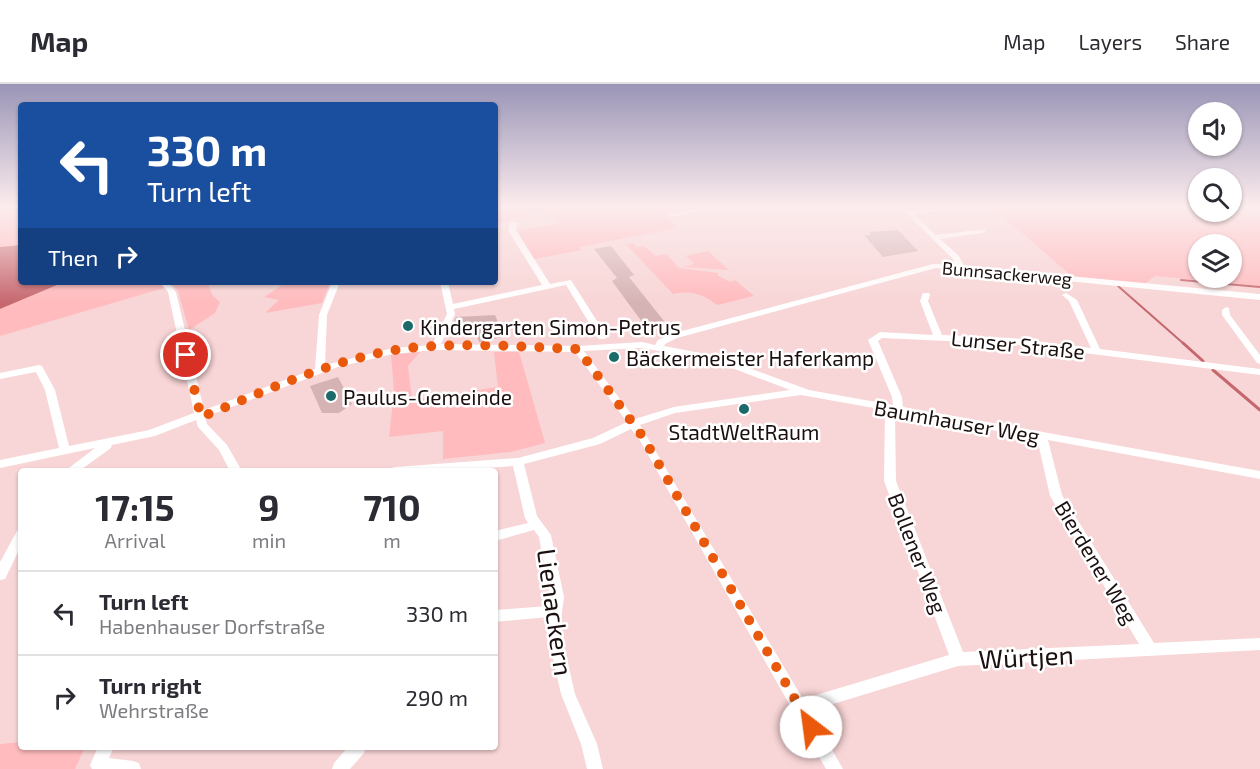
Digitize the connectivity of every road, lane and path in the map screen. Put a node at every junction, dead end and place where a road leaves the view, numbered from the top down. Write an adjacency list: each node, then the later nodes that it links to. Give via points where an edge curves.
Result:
1 (518, 239): 7 (street)
2 (936, 239): 3 (street)
3 (960, 267): 10 (street, Bunnsackerweg); 16 (street, Bunnsackerweg, via 931,267 674,336)
4 (166, 285): 25 (street, via 172,292)
5 (335, 285): 20 (street, via 323,315)
6 (445, 285): 11 (street)
7 (548, 286): 11 (street); 14 (street, via 568,282)
8 (926, 295): 13 (street, Lunser Straße, via 924,301)
9 (1066, 295): 18 (street, Lunser Straße, via 1073,300)
10 (1260, 297)
11 (451, 307): 15 (street, via 448,323)
12 (1226, 310): 19 (street)
13 (938, 336): 18 (street, Lunser Straße); 24 (street, Lunser Straße, via 875,336 873,340 897,397)
14 (602, 337)
15 (435, 347): 17 (street); 20 (street, via 380,353)
16 (659, 347): 17 (street); 23 (street, Baumhauser Weg, via 713,358)
17 (578, 349): 26 (street)
18 (1097, 351): 21 (street, Lunser Straße)
19 (1260, 361)
20 (320, 370): 25 (street)
21 (1260, 372)
22 (0, 376): 30 (street, via 39,368 50,390)
23 (802, 392): 24 (street, Baumhauser Weg); 26 (street, via 690,407)
24 (894, 410): 27 (street, Baumhauser Weg); 46 (street, Bollener Weg, via 890,481)
25 (201, 417): 28 (street); 35 (street, via 202,425)
26 (634, 423): 31 (street, via 596,441); 47 (street)
27 (1042, 436): 37 (street, Baumhauser Weg); 45 (street, Bierdener Weg, via 1056,496)
28 (110, 443): 29 (street); 33 (street)
29 (81, 448): 30 (street); 34 (street, via 83,454)
30 (65, 451): 32 (street)
31 (518, 462): 36 (street); 38 (street, Lienackern, via 531,518)
32 (0, 464)
33 (75, 468)
34 (75, 468)
35 (234, 468)
36 (436, 468)
37 (1260, 475)
38 (537, 525): 39 (street, Lienackern); 42 (street, Lienackern, via 545,535 557,597)
39 (498, 535)
40 (18, 540): 41 (street)
41 (0, 575)
42 (554, 611): 43 (street); 52 (street, Lienackern, via 553,628 568,694)
43 (498, 616)
44 (1260, 644): 45 (street, Würtjen)
45 (1151, 650): 46 (street, Würtjen)
46 (958, 659): 47 (street, Würtjen)
47 (800, 707): 53 (street)
48 (105, 750): 50 (street, via 98,765)
49 (356, 750): 51 (street)
50 (133, 769)
51 (340, 769)
52 (595, 769)
53 (834, 769)

